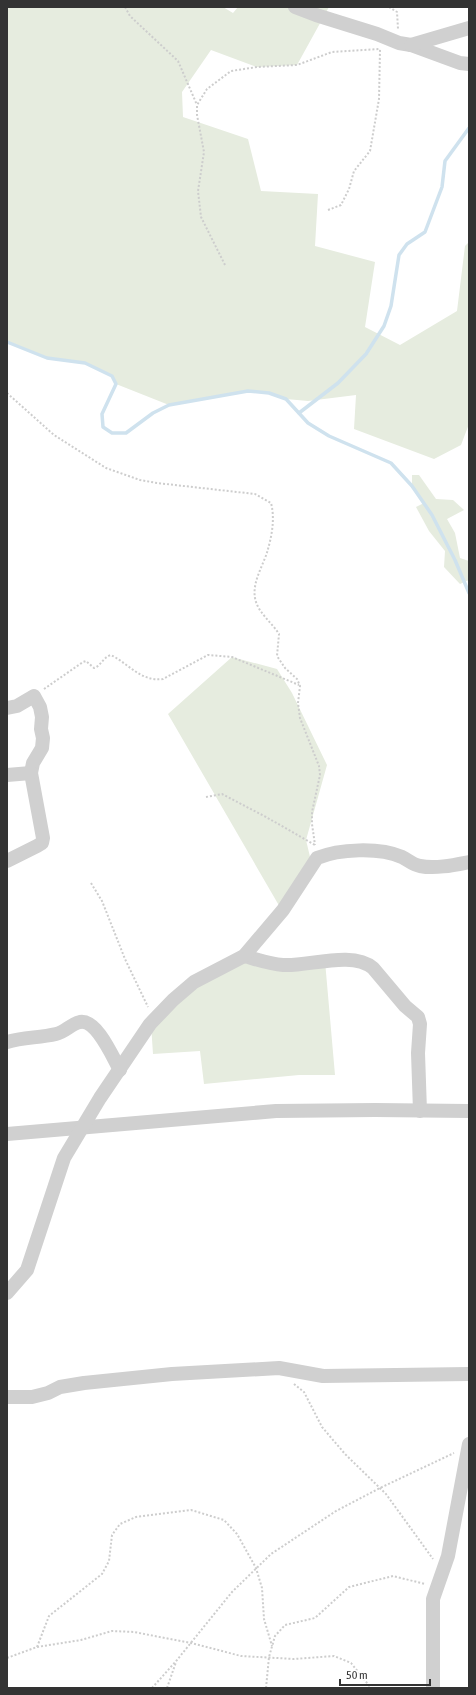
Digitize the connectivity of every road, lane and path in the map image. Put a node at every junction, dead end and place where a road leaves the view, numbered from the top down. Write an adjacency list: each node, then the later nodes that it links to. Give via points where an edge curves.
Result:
1 (125, 7): 8 (path, via 130,16 178,61)
2 (295, 7): 5 (street)
3 (389, 7): 5 (path, via 397,12)
4 (469, 28): 5 (street)
5 (405, 44): 6 (path); 7 (street)
6 (380, 49): 8 (path, via 332,52 297,65 231,70 207,89); 9 (path, via 379,98 370,152 354,171 350,189 341,206)
7 (469, 64)
8 (197, 105): 10 (path, via 204,152 198,191 201,217)
9 (328, 210)
10 (225, 266)
11 (7, 393): 12 (path, via 54,435 106,468 157,483 255,494 271,504 273,521 268,550 257,580 255,600 279,634 277,656)
12 (300, 686): 13 (path, via 232,657 208,655 163,679 156,680 142,677 111,655 96,668 86,661 83,662); 17 (path, via 300,718 314,750 320,775 312,812 316,846 222,794)
13 (34, 696): 14 (street, via 17,706); 15 (street, via 42,716 43,738 42,748)
14 (7, 708)
15 (30, 773): 16 (street); 18 (street, via 43,833 42,843)
16 (7, 776)
17 (206, 797)
18 (7, 861)
19 (469, 862): 21 (street, via 430,867 414,865 402,857 384,852 358,850 317,858 283,910)
20 (91, 883): 22 (path, via 102,901)
21 (244, 956): 22 (street, via 194,982); 25 (street, via 284,965 326,960 361,961 373,968 405,1006 418,1017)
22 (154, 1019): 24 (street)
23 (7, 1042): 24 (street, via 24,1037 58,1034 72,1025 87,1022 99,1034)
24 (120, 1070): 27 (street, via 100,1098)
25 (420, 1111): 26 (street); 27 (street, via 276,1112)
26 (469, 1111)
27 (83, 1129): 28 (street); 29 (street, via 64,1158 27,1270)
28 (7, 1134)
29 (7, 1293)
30 (469, 1374): 32 (street, via 323,1376 279,1368 172,1374 84,1383 60,1387 32,1397)
31 (293, 1384): 35 (path, via 304,1392 322,1427)
32 (7, 1397)
33 (469, 1444): 37 (street, via 455,1525)
34 (456, 1451): 35 (path)
35 (380, 1488): 36 (path, via 336,1511 271,1554); 37 (path, via 435,1563)
36 (256, 1568): 39 (path, via 232,1592); 40 (path, via 262,1588 264,1619); 41 (path, via 237,1534 224,1520 191,1510 136,1517 120,1524 112,1534 109,1561 102,1574 49,1616)
37 (443, 1570): 38 (street)
38 (438, 1587): 40 (path, via 393,1576 349,1588 315,1618 285,1625 275,1636); 49 (street, via 433,1599)
39 (191, 1642): 41 (path, via 134,1632 112,1631 81,1640); 42 (path, via 241,1656); 44 (path)
40 (272, 1646): 42 (path)
41 (37, 1647): 43 (path)
42 (269, 1657): 47 (path); 48 (path, via 294,1659 334,1656 351,1663)
43 (7, 1658)
44 (177, 1660): 45 (path); 46 (path)
45 (152, 1688)
46 (167, 1688)
47 (266, 1688)
48 (371, 1688)
49 (432, 1688)

